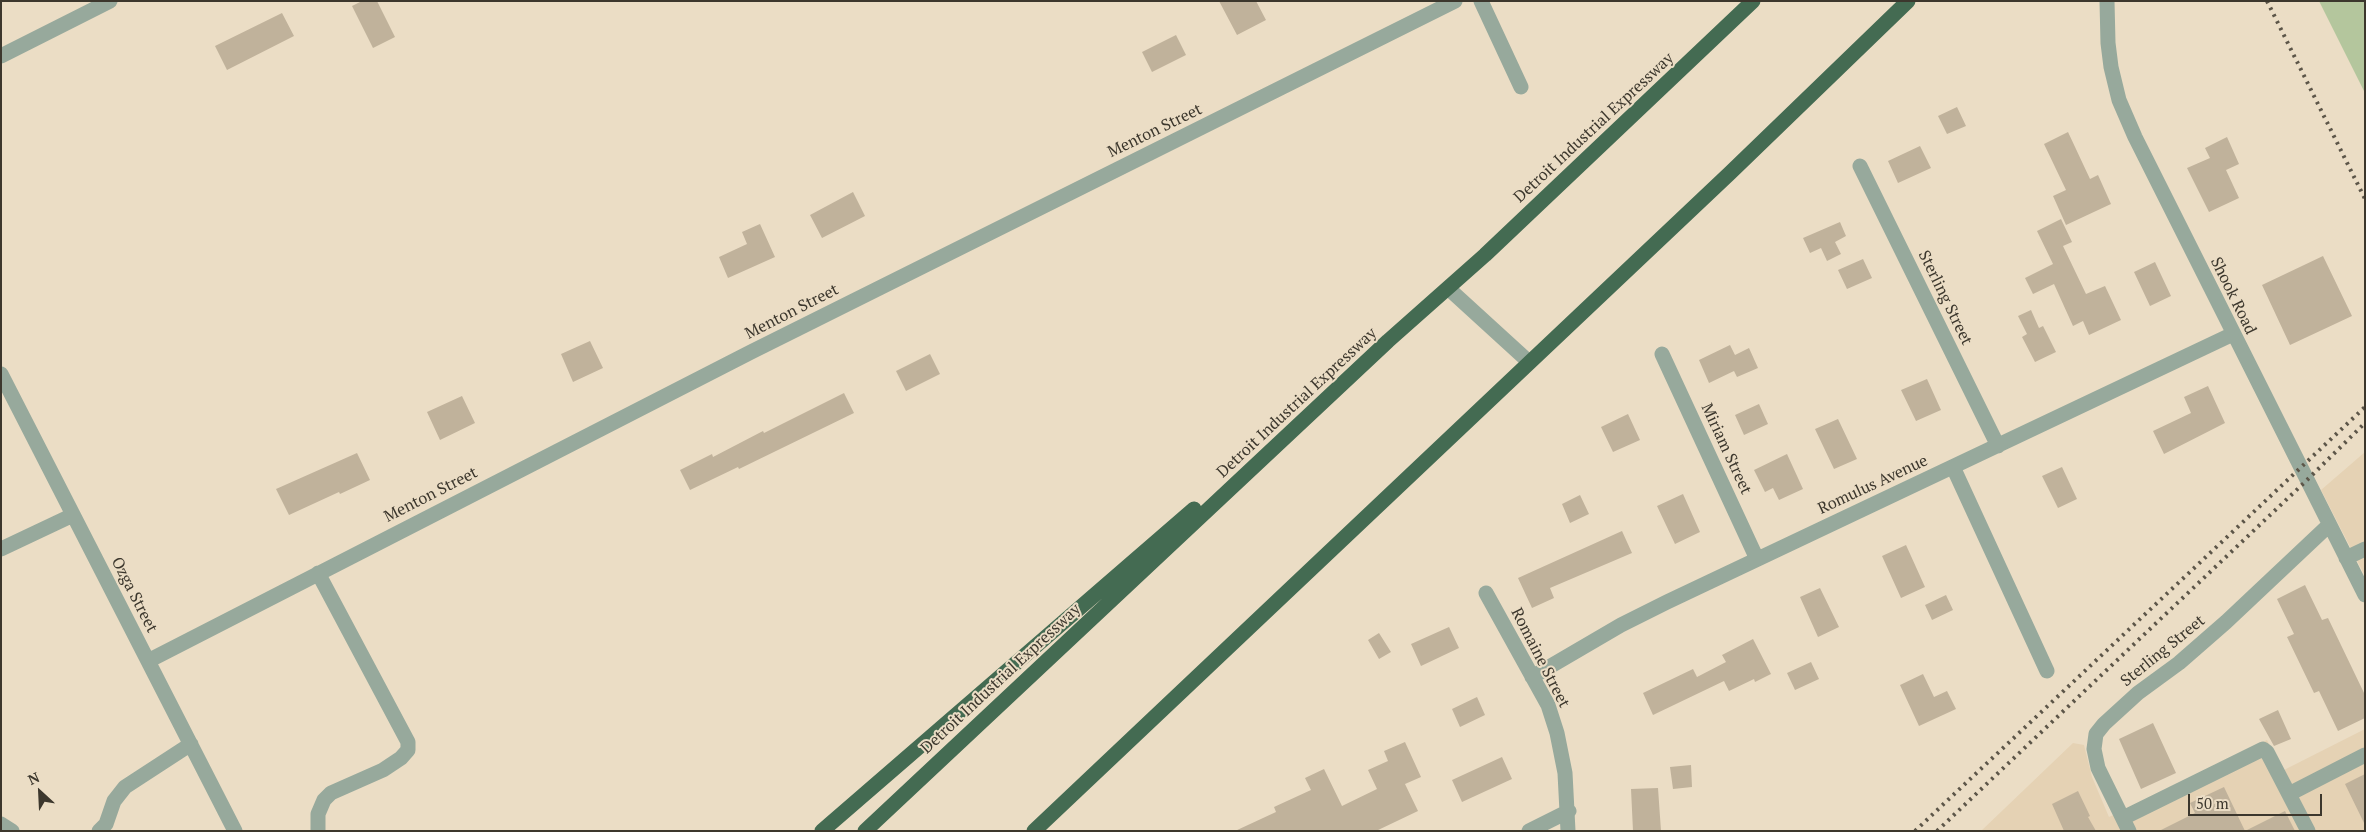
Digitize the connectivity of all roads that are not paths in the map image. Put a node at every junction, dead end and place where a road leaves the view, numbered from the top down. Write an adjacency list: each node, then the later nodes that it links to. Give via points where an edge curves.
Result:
1 (110, 1): 7 (street)
2 (1455, 1): 24 (street, Menton Street, via 751,352)
3 (1481, 1): 8 (street)
4 (1753, 1): 10 (highway, Detroit Industrial Expressway)
5 (1908, 1): 14 (highway)
6 (2107, 1): 11 (street, Shook Road, via 2111,67 2120,100 2135,137)
7 (1, 56)
8 (1521, 86)
9 (1860, 166): 16 (street, Sterling Street)
10 (1448, 289): 12 (highway, Detroit Industrial Expressway); 14 (street)
11 (2233, 334): 16 (street, Romulus Avenue); 19 (street, Shook Road)
12 (1388, 341): 40 (highway); 41 (highway, Detroit Industrial Expressway)
13 (1662, 354): 23 (street, Miriam Street)
14 (1529, 362): 42 (highway)
15 (1, 374): 18 (street, Ozga Street)
16 (1998, 446): 17 (street, Romulus Avenue)
17 (1953, 467): 23 (street, Romulus Avenue); 28 (street)
18 (73, 515): 20 (street); 27 (street, Ozga Street)
19 (2329, 525): 22 (street, Shook Road); 35 (street, Sterling Street, via 2226,622 2138,694 2096,734 2094,748 2098,768)
20 (1, 549)
21 (2365, 549): 22 (street)
22 (2346, 558): 26 (street, Shook Road)
23 (1757, 559): 29 (street, Romulus Avenue, via 1621,625)
24 (318, 573): 27 (street, Menton Street); 39 (street, via 408,742 408,750 401,758 383,770 331,793 318,814)
25 (1486, 592): 29 (street, Romaine Street)
26 (2365, 595)
27 (148, 661): 30 (street, Ozga Street)
28 (2047, 671)
29 (1532, 677): 33 (street, Romaine Street, via 1548,705 1557,733)
30 (191, 744): 37 (street, via 126,787 114,800 106,824); 38 (street, Ozga Street)
31 (2365, 755): 32 (street)
32 (2289, 794): 35 (street, via 2263,749); 45 (street)
33 (1568, 811): 43 (street); 44 (street, Romaine Street)
34 (1, 824): 36 (street)
35 (2126, 824)
36 (12, 831)
37 (100, 831)
38 (236, 831)
39 (318, 831)
40 (822, 831)
41 (864, 831)
42 (1034, 831)
43 (1529, 831)
44 (1568, 831)
45 (2308, 831)

